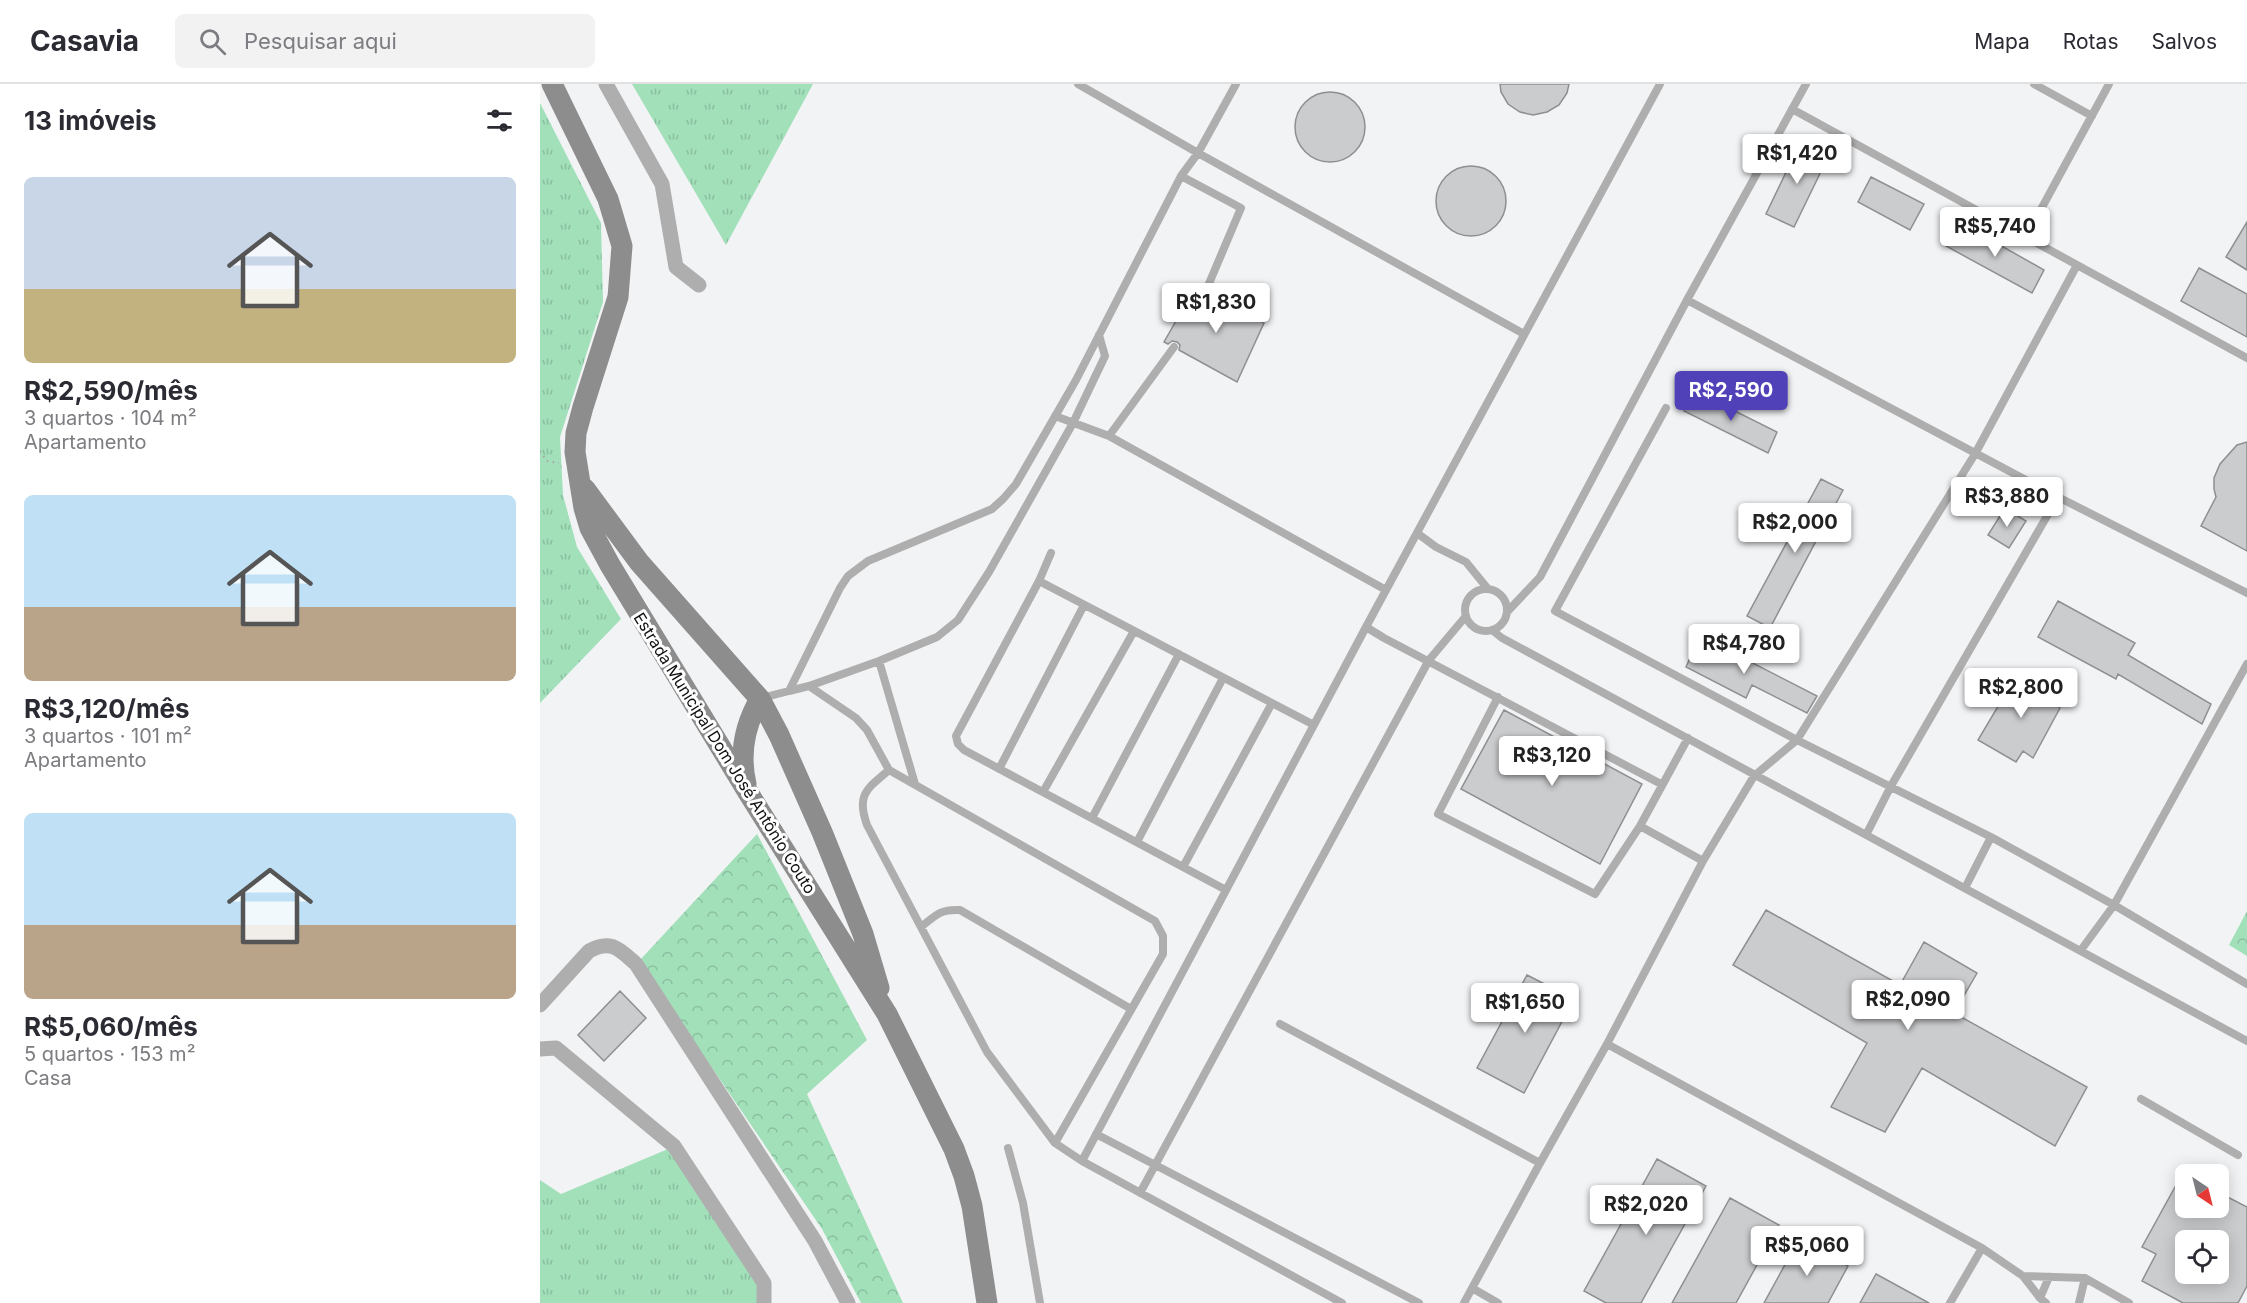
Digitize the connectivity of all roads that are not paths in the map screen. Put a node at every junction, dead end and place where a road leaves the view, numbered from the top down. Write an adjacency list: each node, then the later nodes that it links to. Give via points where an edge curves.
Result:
1 (552, 84): 27 (main road, Estrada Municipal Dom José Antônio Couto, via 608,199 622,246 618,297 576,433)
2 (606, 84): 15 (street, via 662,184 676,267)
3 (1078, 84): 11 (lane)
4 (1236, 84): 11 (lane)
5 (1660, 84): 18 (lane)
6 (1806, 84): 9 (lane)
7 (2034, 84): 10 (lane)
8 (2109, 84): 10 (lane)
9 (1792, 109): 13 (lane); 17 (lane)
10 (2092, 116): 13 (lane)
11 (1198, 153): 12 (lane); 18 (lane)
12 (1181, 176): 16 (lane, via 1241,208); 19 (lane)
13 (2026, 237): 14 (lane)
14 (2077, 265): 21 (lane); 26 (lane)
15 (699, 285)
16 (1205, 293)
17 (1687, 300): 26 (lane); 36 (lane, via 1540,577)
18 (1524, 334): 29 (lane)
19 (1099, 335): 23 (lane); 24 (lane, via 1105,356)
20 (1174, 348): 25 (lane)
21 (2247, 358)
22 (1666, 408): 54 (lane, via 1555,611)
23 (1055, 416): 24 (lane); 47 (lane, via 1016,483 992,509 868,561 848,576)
24 (1073, 423): 25 (lane); 43 (lane, via 958,620 937,637)
25 (1109, 436): 33 (lane)
26 (1975, 454): 28 (lane); 54 (lane)
27 (579, 475): 49 (main road, Estrada Municipal Dom José Antônio Couto, via 632,553); 63 (main road, Estrada Municipal Dom José Antônio Couto, via 590,528)
28 (2058, 497): 34 (lane); 61 (lane)
29 (1417, 533): 32 (lane, via 1466,562); 33 (lane)
30 (1051, 553): 31 (lane)
31 (1039, 581): 35 (lane); 56 (lane, via 956,736 964,750)
32 (1488, 589): 36 (lane, via 1502,597); 37 (lane, via 1467,600)
33 (1386, 590): 38 (lane)
34 (2247, 593)
35 (1084, 605): 40 (lane); 56 (lane)
36 (1507, 612): 39 (lane)
37 (1466, 616): 39 (lane, via 1476,628); 42 (lane)
38 (1366, 627): 42 (lane); 51 (lane)
39 (1492, 630): 53 (lane)
40 (1134, 631): 41 (lane); 62 (lane)
41 (1179, 654): 45 (lane); 64 (lane)
42 (1429, 660): 48 (lane); 91 (lane)
43 (879, 661): 46 (lane); 59 (lane)
44 (2247, 664): 73 (lane)
45 (1224, 678): 50 (lane); 68 (lane)
46 (809, 686): 47 (lane); 57 (lane, via 856,718)
47 (789, 691): 49 (lane)
48 (1498, 697): 60 (lane); 65 (lane, via 1438,814 1595,894)
49 (760, 699): 52 (main road, Estrada Municipal Dom José Antônio Couto); 55 (main road)
50 (1272, 703): 51 (lane); 70 (lane)
51 (1314, 725): 72 (lane)
52 (780, 735): 55 (main road, via 758,734); 79 (main road, Estrada Municipal Dom José Antônio Couto, via 863,934)
53 (1688, 738): 58 (lane); 60 (lane)
54 (1797, 740): 58 (lane); 61 (lane)
55 (743, 743): 63 (main road, via 743,769)
56 (999, 769): 62 (lane)
57 (889, 770): 59 (lane); 74 (lane, via 867,789 861,809)
58 (1754, 776): 66 (lane); 69 (lane)
59 (915, 784): 78 (lane, via 1155,921 1164,936 1162,954)
60 (1661, 784): 65 (lane)
61 (1891, 786): 66 (lane); 67 (lane)
62 (1043, 792): 64 (lane)
63 (749, 794): 79 (main road, Estrada Municipal Dom José Antônio Couto)
64 (1092, 818): 68 (lane)
65 (1640, 826): 69 (lane)
66 (1866, 835): 71 (lane)
67 (1991, 837): 71 (lane); 73 (lane)
68 (1137, 842): 70 (lane)
69 (1703, 861): 82 (lane)
70 (1184, 867): 72 (lane)
71 (1965, 888): 75 (lane)
72 (1226, 890): 85 (lane)
73 (2115, 905): 75 (lane); 76 (lane)
74 (921, 927): 78 (lane, via 938,913 960,910); 86 (lane, via 987,1052)
75 (2081, 950): 81 (lane)
76 (2247, 984)
77 (540, 1005): 100 (street, via 588,951 598,946 621,950 636,964 815,1241)
78 (1131, 1009): 86 (lane)
79 (887, 1014): 101 (main road, Estrada Municipal Dom José Antônio Couto, via 964,1176)
80 (1280, 1024): 90 (lane)
81 (2247, 1041)
82 (1607, 1044): 90 (lane); 93 (lane)
83 (540, 1049): 99 (street, via 555,1048 674,1146 764,1283)
84 (2141, 1099): 88 (lane)
85 (1096, 1134): 89 (lane); 91 (lane)
86 (1055, 1143): 89 (lane)
87 (1008, 1148): 102 (lane, via 1023,1203)
88 (2238, 1155)
89 (1082, 1161): 92 (lane)
90 (1540, 1163): 97 (lane)
91 (1154, 1166): 92 (lane); 104 (lane)
92 (1140, 1193): 103 (lane)
93 (1982, 1248): 94 (lane); 107 (lane)
94 (2024, 1276): 95 (lane); 98 (lane)
95 (2049, 1277): 96 (lane); 98 (lane)
96 (2085, 1278): 108 (lane); 109 (lane)
97 (1472, 1288): 105 (lane); 106 (lane)
98 (2043, 1301)
99 (765, 1303)
100 (848, 1303)
101 (987, 1303)
102 (1040, 1303)
103 (1342, 1303)
104 (1419, 1303)
105 (1464, 1303)
106 (1498, 1303)
107 (1950, 1303)
108 (2079, 1303)
109 (2129, 1303)

